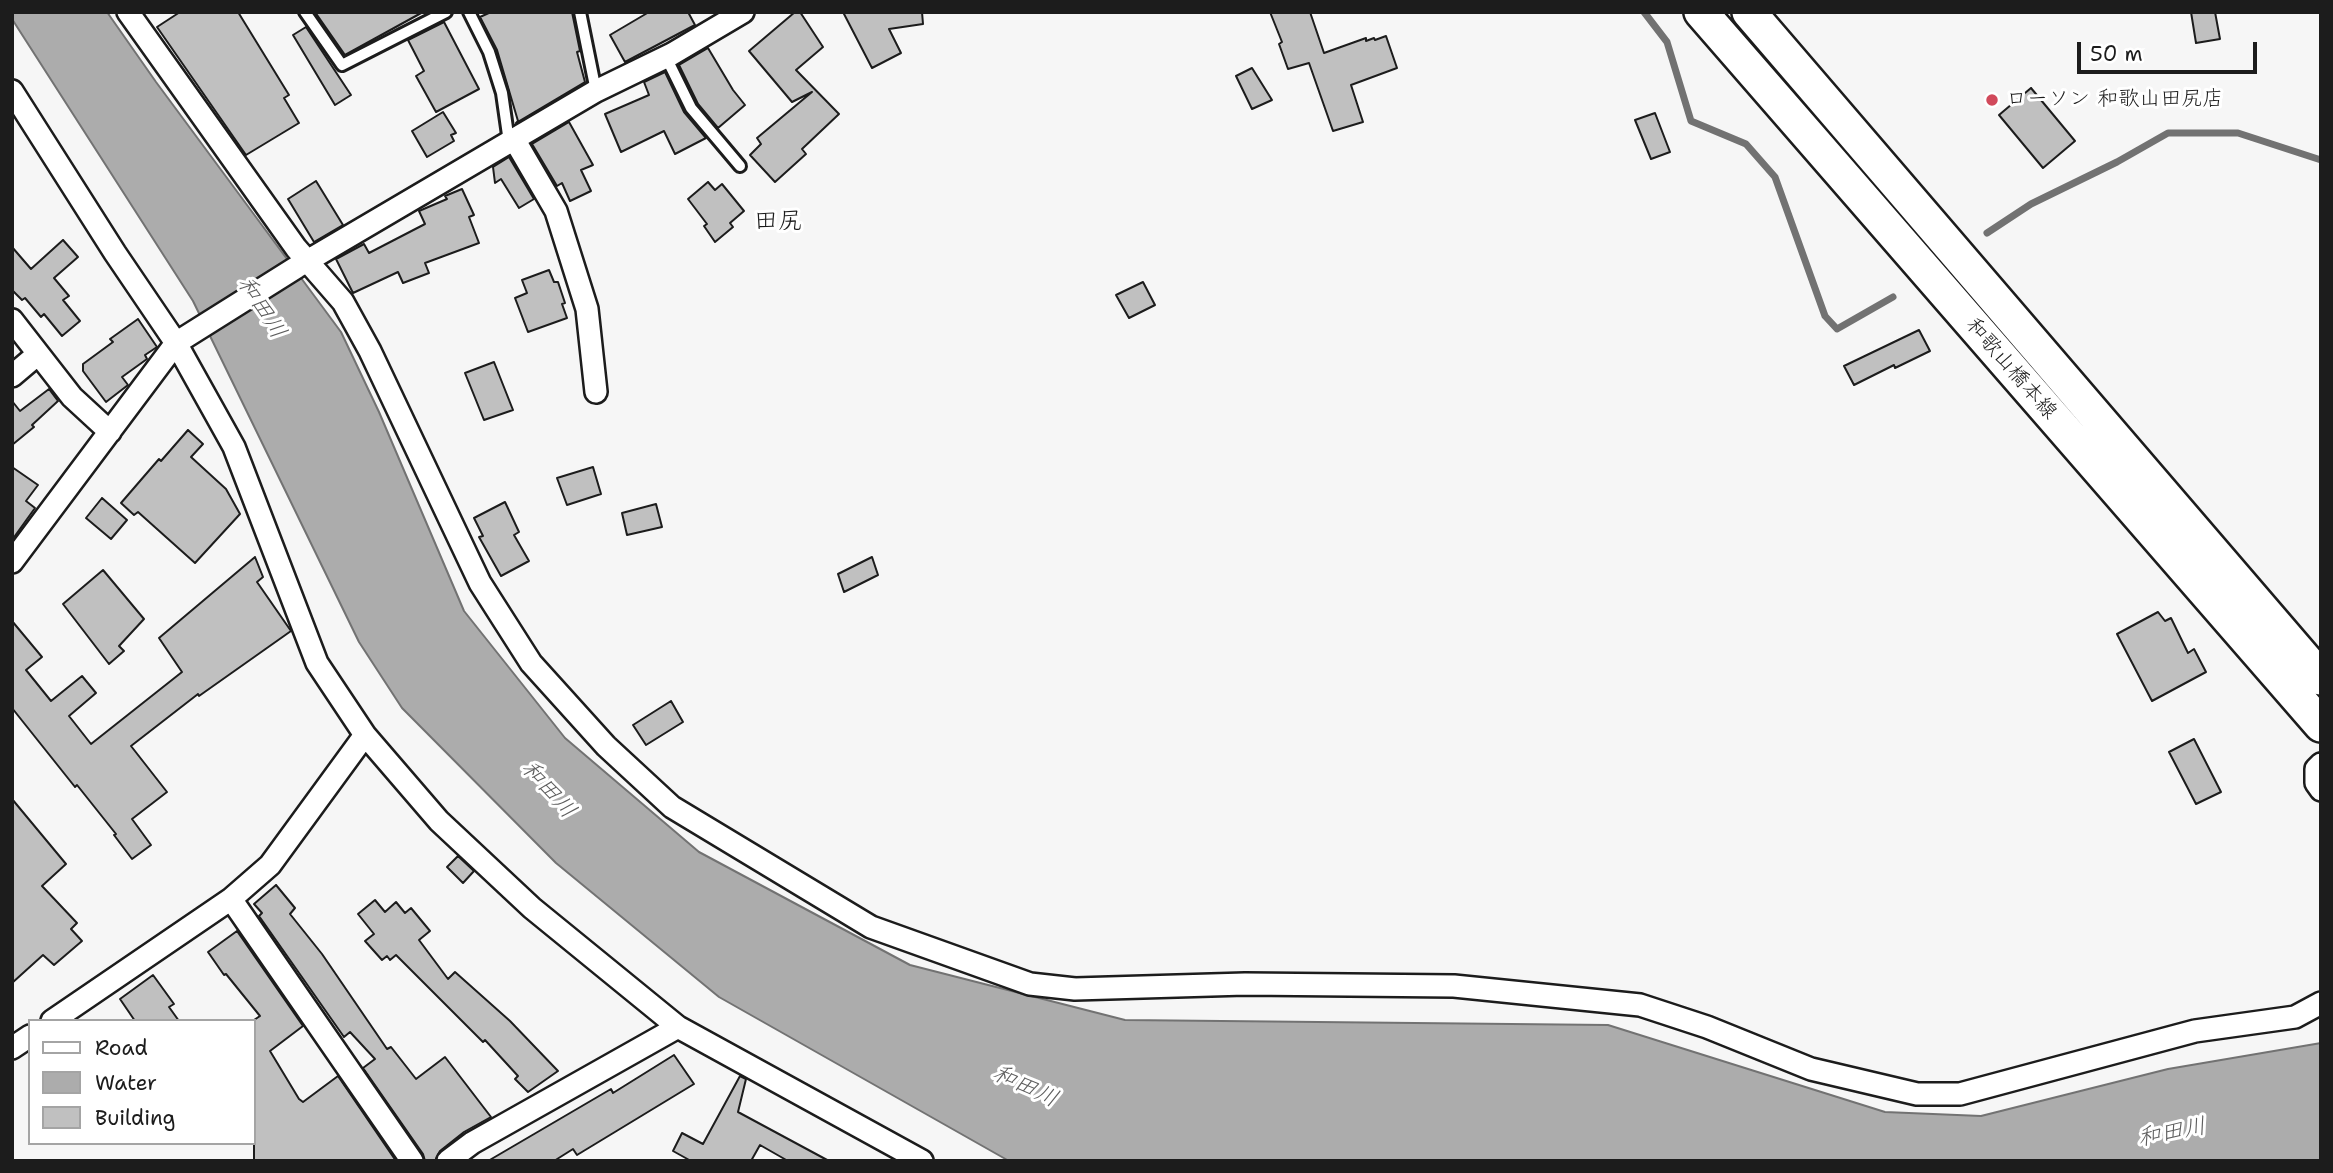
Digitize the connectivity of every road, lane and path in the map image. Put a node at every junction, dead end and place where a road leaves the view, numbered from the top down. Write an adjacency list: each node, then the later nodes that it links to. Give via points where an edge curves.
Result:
1 (128, 12): 14 (street)
2 (305, 12): 3 (lane, via 342,65)
3 (446, 12)
4 (469, 12): 12 (lane, via 489,52)
5 (580, 12): 11 (lane)
6 (743, 12): 9 (street)
7 (1701, 12): 23 (main road, 和歌山橋本線)
8 (1749, 12): 22 (main road, 和歌山橋本線)
9 (666, 57): 11 (street); 13 (lane, via 691,108)
10 (12, 91): 16 (street, via 115,253)
11 (596, 91): 12 (street)
12 (512, 140): 14 (street); 19 (street, via 556,211 587,309)
13 (740, 166)
14 (303, 264): 16 (street); 28 (street, via 343,302 480,583 531,663 606,746 672,807 871,927 1030,984 1075,989 1245,984 1454,986 1640,1005 1811,1069 1917,1094 1960,1094 2195,1031 2295,1017)
15 (12, 320): 17 (street)
16 (185, 338): 20 (street); 24 (street, via 234,447 317,663)
17 (38, 354): 18 (street); 20 (street, via 72,397)
18 (12, 376)
19 (596, 392)
20 (110, 432): 21 (street)
21 (12, 562)
22 (2321, 678)
23 (2321, 725)
24 (365, 735): 27 (street, via 270,865); 30 (street, via 457,839 532,908)
25 (2321, 764): 26 (street, via 2316,769 2316,783)
26 (2321, 790)
27 (231, 899): 29 (street); 33 (street)
28 (2321, 1003)
29 (55, 1019)
30 (678, 1027): 34 (street); 35 (street)
31 (28, 1037): 32 (street)
32 (12, 1048)
33 (412, 1161)
34 (448, 1161)
35 (922, 1161)

